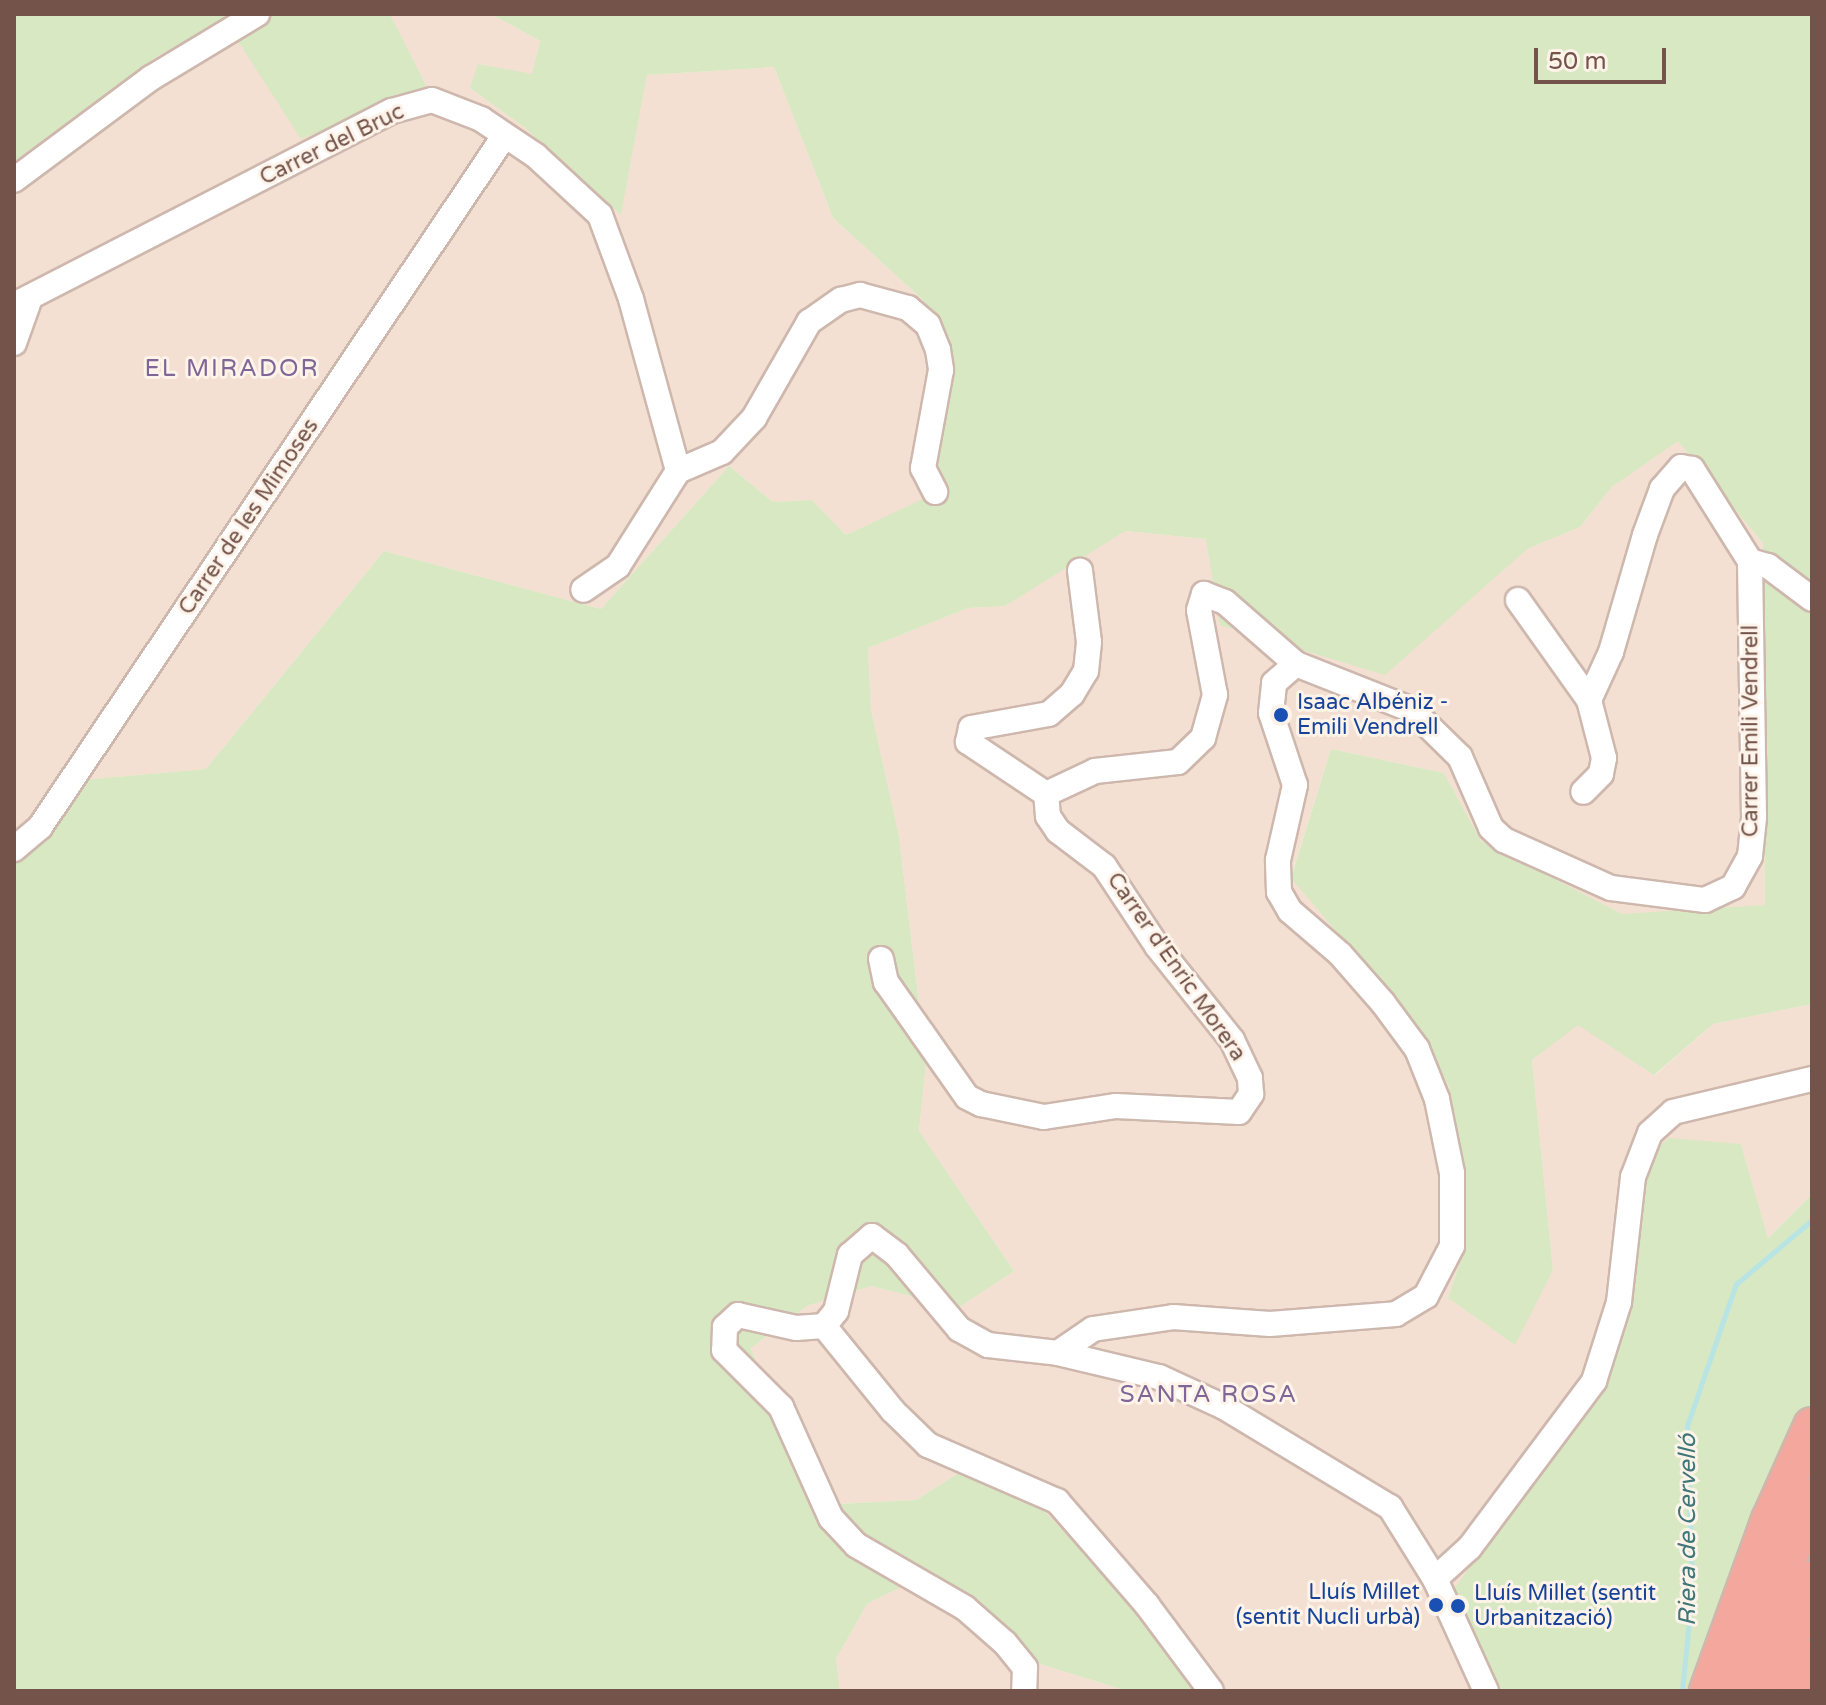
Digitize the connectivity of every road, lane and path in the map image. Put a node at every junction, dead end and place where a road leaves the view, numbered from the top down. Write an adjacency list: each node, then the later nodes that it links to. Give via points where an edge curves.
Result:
1 (257, 14): 3 (street, via 151,78)
2 (503, 138): 4 (street, Carrer del Bruc, via 481,119 432,100 392,111); 6 (street, Carrer del Bruc, via 536,156 600,215 631,299); 17 (street, Carrer de les Mimoses, via 40,827)
3 (14, 180)
4 (22, 301): 5 (street)
5 (14, 343)
6 (678, 471): 7 (street, via 722,452 754,418 809,322 841,300 860,295 908,308 928,325 938,350 941,370 923,468); 10 (street, via 618,566)
7 (935, 492)
8 (1750, 561): 11 (street, via 1768,566); 13 (street, Carrer Emili Vendrell, via 1750,856 1733,887 1705,900 1611,888 1504,840 1491,828 1460,757 1412,710); 14 (street, Carrer Emili Vendrell, via 1709,488 1692,469 1681,467 1662,489 1611,652)
9 (1080, 571): 16 (street, via 1089,642 1086,671 1072,694 1049,714 971,728 968,742)
10 (583, 590)
11 (1812, 599)
12 (1518, 600): 14 (street)
13 (1296, 664): 16 (street, via 1225,602 1204,594 1199,610 1215,695 1203,738 1178,762 1095,771); 21 (street, via 1274,683 1271,713 1295,785 1278,860 1279,892 1290,911 1340,954 1417,1049 1437,1099 1452,1173 1452,1246 1426,1296 1396,1314 1270,1324 1173,1317 1093,1329)
14 (1589, 700): 15 (street, via 1604,758 1601,774)
15 (1583, 792)
16 (1046, 794): 18 (street, Carrer d'Enric Morera, via 1048,816 1058,831 1104,866 1157,946 1232,1040 1250,1078 1251,1094 1239,1112 1116,1106 1044,1117 981,1104 967,1097 886,982)
17 (14, 849)
18 (881, 959)
19 (1812, 1079): 24 (street, via 1673,1112 1650,1133 1633,1177 1619,1302 1594,1381 1470,1547)
20 (824, 1326): 21 (street, via 836,1311 850,1255 872,1236 897,1255 959,1329 988,1345); 27 (street, via 796,1328 738,1315 725,1327 724,1350 781,1407 831,1518 856,1545 965,1608 1005,1643 1025,1668); 28 (street, via 928,1445 1057,1501 1155,1614)
21 (1058, 1353): 24 (street, via 1159,1377 1224,1407 1390,1507)
22 (1812, 1426): 30 (highway, via 1770,1520)
23 (1812, 1497): 31 (highway)
24 (1435, 1579): 29 (street)
25 (1812, 1580): 32 (highway)
26 (1812, 1659): 33 (highway)
27 (1024, 1691)
28 (1211, 1691)
29 (1486, 1691)
30 (1708, 1691)
31 (1737, 1691)
32 (1770, 1691)
33 (1799, 1691)

